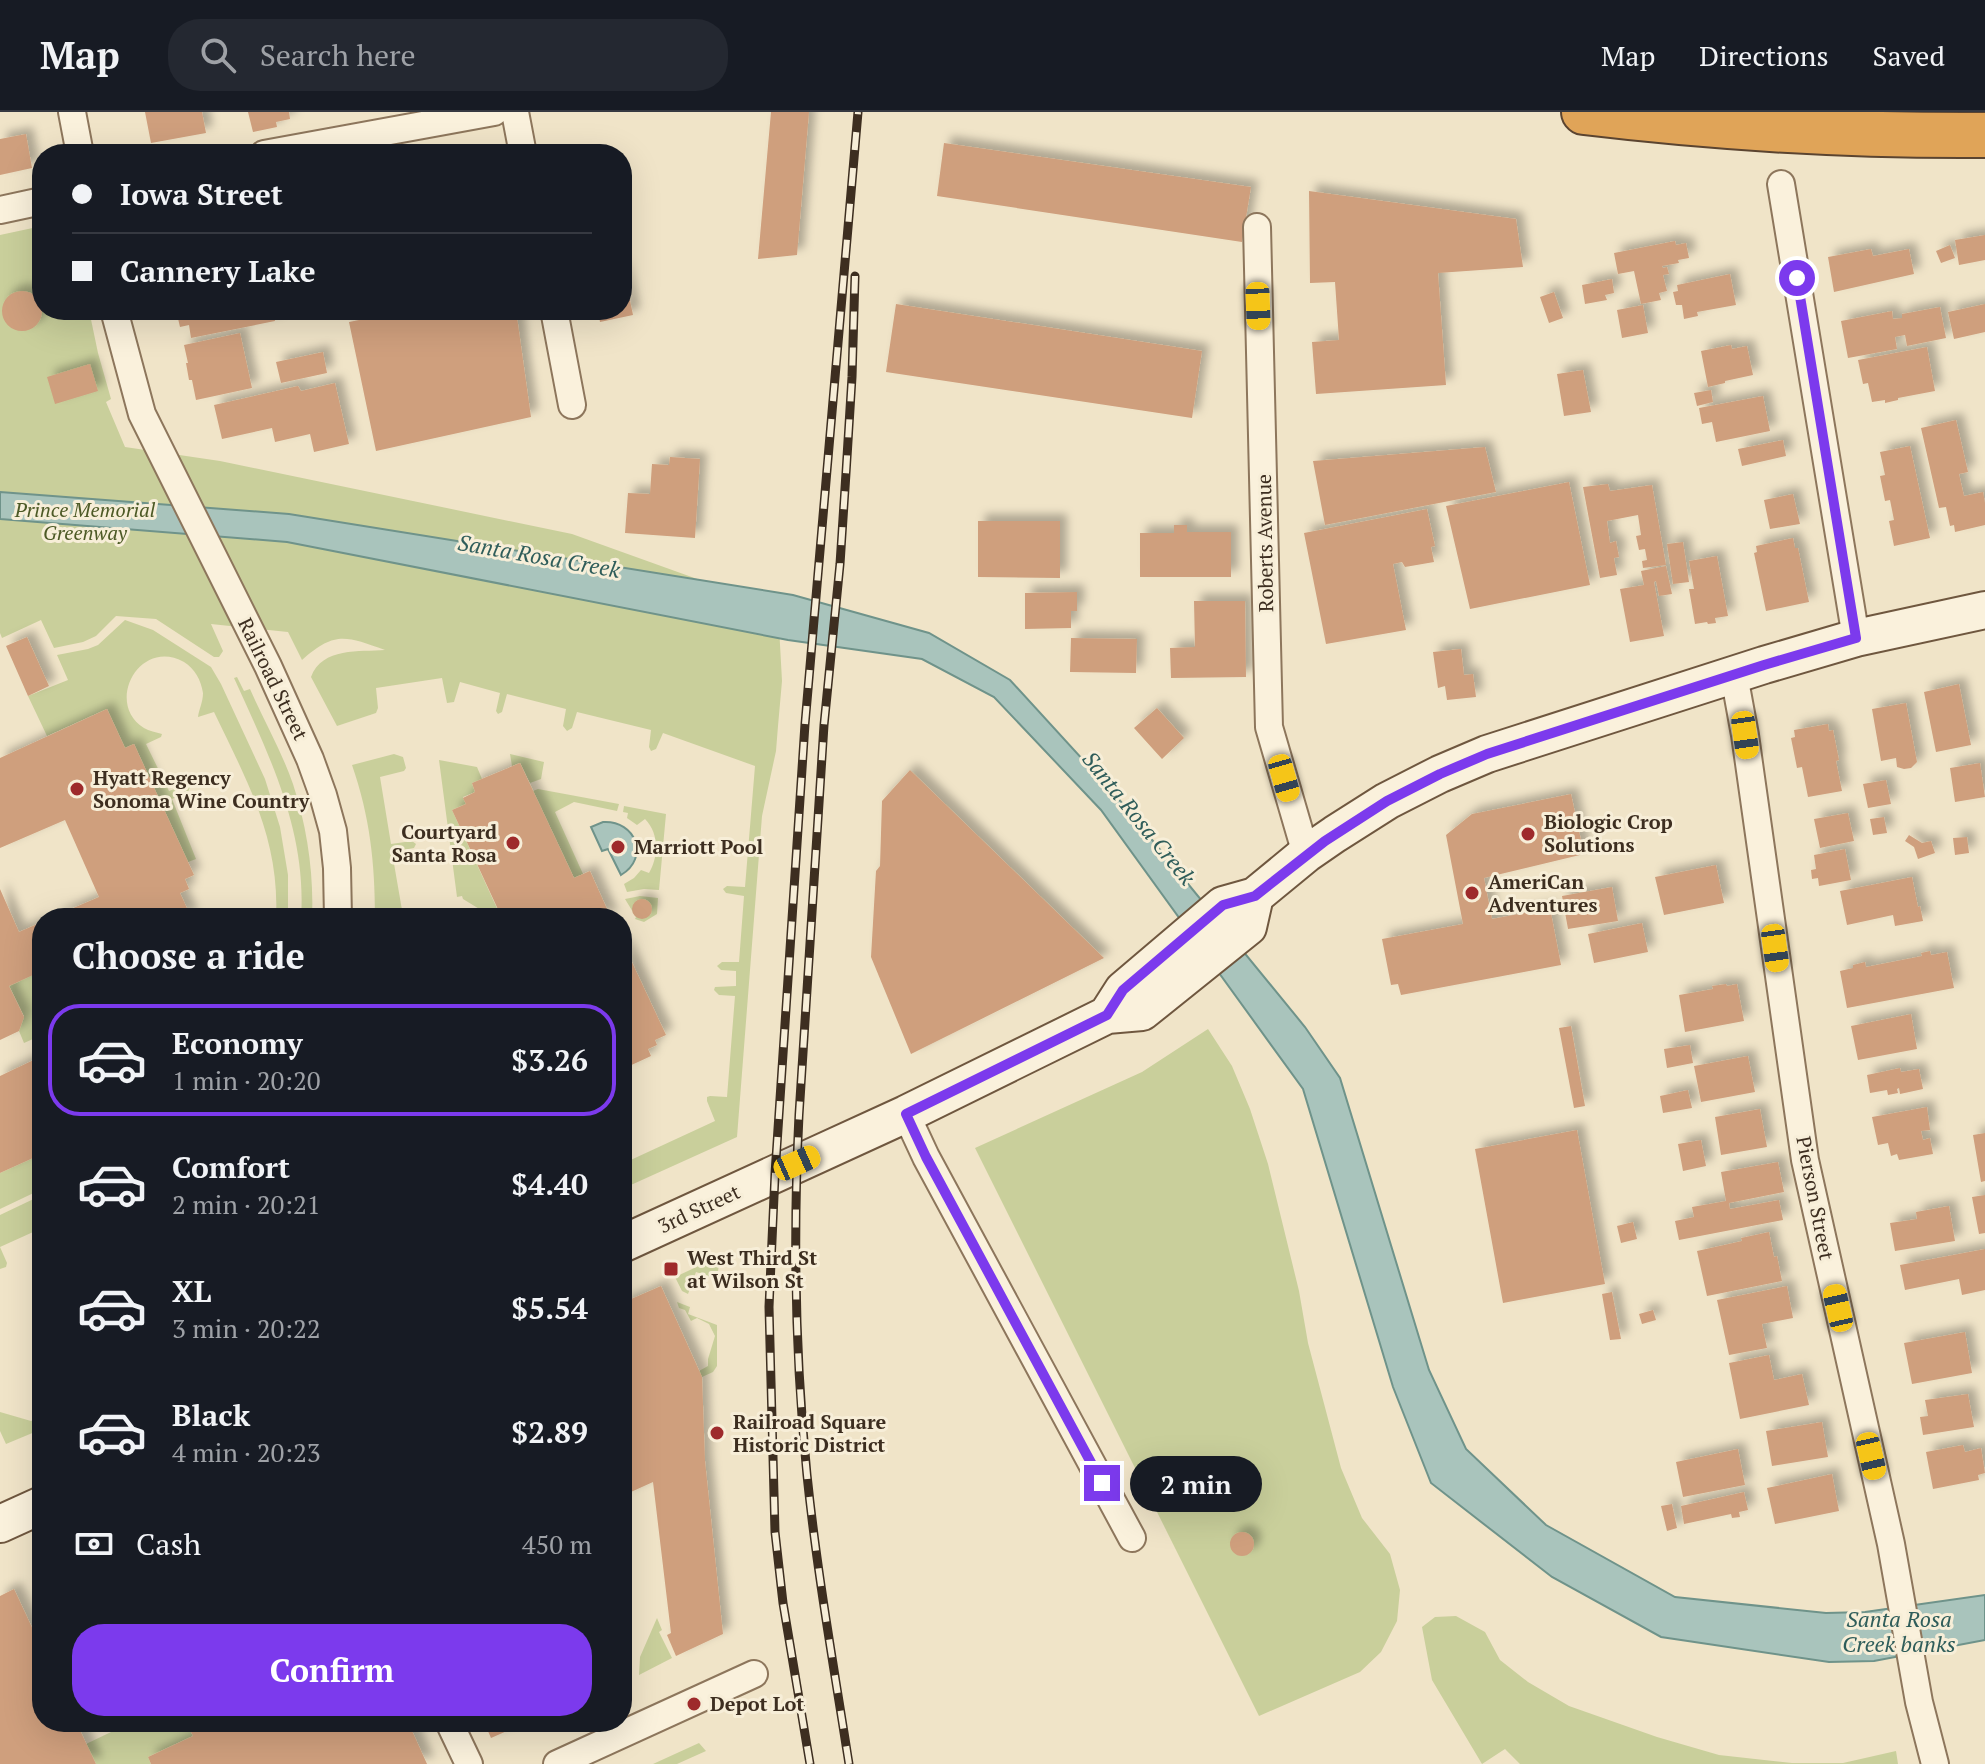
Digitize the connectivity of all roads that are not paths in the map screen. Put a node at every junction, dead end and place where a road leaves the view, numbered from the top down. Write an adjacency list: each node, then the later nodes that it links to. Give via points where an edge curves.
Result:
1 (72, 112): 6 (street)
2 (494, 112): 7 (street)
3 (515, 112): 8 (street)
4 (1584, 112): 5 (highway, via 1811,131)
5 (1985, 135)
6 (78, 144)
7 (319, 144)
8 (521, 144)
9 (1781, 184): 17 (street)
10 (32, 203): 11 (street)
11 (0, 210)
12 (1257, 227): 19 (street, Roberts Avenue, via 1269,727)
13 (116, 320): 20 (street, Railroad Street, via 142,414 305,746 333,831)
14 (556, 320): 15 (street)
15 (572, 405)
16 (1985, 610): 17 (main road)
17 (1856, 638): 18 (main road)
18 (1734, 675): 19 (main road, via 1461,764 1387,801); 32 (street, Pierson Street, via 1805,1160)
19 (1306, 854): 21 (main road, 3rd Street, via 1255,896 1223,905 1123,990 1107,1015)
20 (338, 908)
21 (906, 1114): 22 (main road, 3rd Street); 25 (street)
22 (632, 1239)
23 (32, 1510): 24 (main road)
24 (0, 1524)
25 (1132, 1538)
26 (754, 1674): 27 (street)
27 (632, 1730)
28 (454, 1732): 30 (street)
29 (627, 1732): 31 (street)
30 (469, 1764)
31 (557, 1764)
32 (1935, 1764)

